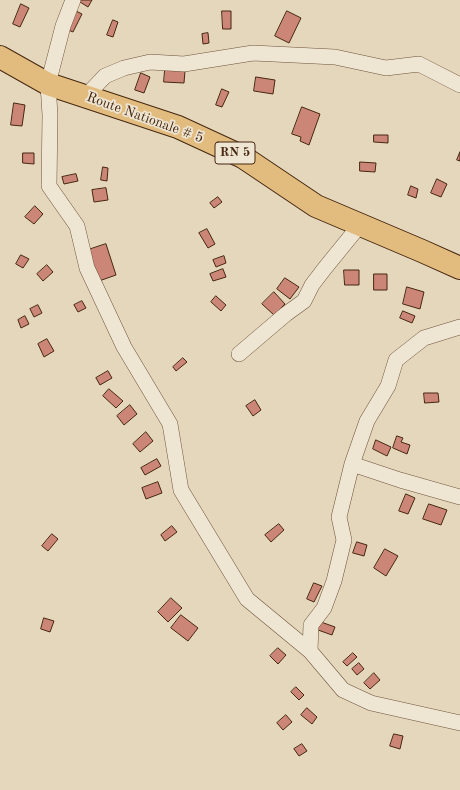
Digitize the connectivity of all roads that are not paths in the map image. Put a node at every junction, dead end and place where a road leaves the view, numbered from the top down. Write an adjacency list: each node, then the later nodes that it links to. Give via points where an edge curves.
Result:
1 (73, 0): 3 (street, via 63,26)
2 (0, 57): 3 (main road, Route Nationale # 5 / RN 5)
3 (48, 84): 5 (main road, Route Nationale # 5 / RN 5); 12 (street, via 49,186 77,226 87,268 124,347 170,424 181,490 247,599)
4 (460, 85): 5 (street, via 419,64 386,68 335,57 253,53 184,64 150,62 124,68 104,76)
5 (86, 96): 6 (main road, Route Nationale # 5 / RN 5, via 178,127 243,157 316,206)
6 (360, 225): 7 (main road, Route Nationale # 5 / RN 5); 9 (street, via 312,285 304,301)
7 (460, 268)
8 (460, 327): 10 (street, via 424,338 396,360 388,386 367,421)
9 (240, 354)
10 (352, 464): 11 (street); 12 (street, via 339,517 344,540 324,608 311,625)
11 (460, 497)
12 (310, 652): 13 (street, via 343,690 364,700)
13 (460, 723)

